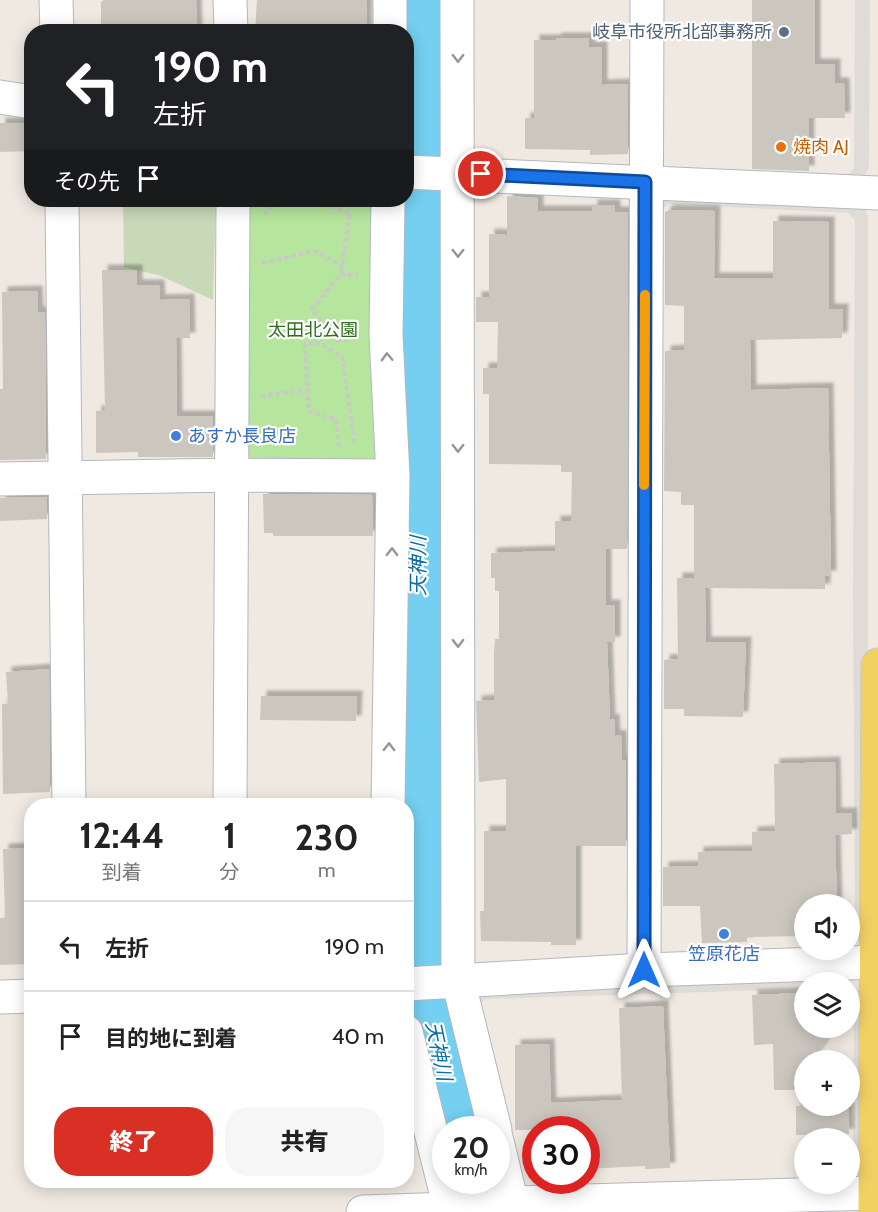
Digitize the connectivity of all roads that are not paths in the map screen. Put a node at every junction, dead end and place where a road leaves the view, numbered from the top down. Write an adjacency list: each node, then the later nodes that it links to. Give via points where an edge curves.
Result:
1 (56, 0): 6 (street)
2 (230, 0): 7 (street)
3 (390, 0): 8 (street)
4 (457, 0): 12 (street, one-way to 12)
5 (647, 0): 13 (street)
6 (57, 24)
7 (231, 24)
8 (390, 24)
9 (0, 97): 10 (street)
10 (24, 101)
11 (414, 172): 12 (street)
12 (454, 174): 13 (street); 28 (street, one-way to 28)
13 (645, 182): 14 (street); 27 (street)
14 (878, 193)
15 (62, 207): 20 (street)
16 (233, 207): 18 (street)
17 (388, 207): 19 (street, one-way to 17, via 386,335)
18 (230, 475): 19 (street); 20 (street); 24 (street)
19 (393, 476): 25 (street, one-way to 19)
20 (65, 478): 21 (street); 23 (street)
21 (0, 479)
22 (878, 665): 26 (main road)
23 (69, 798)
24 (230, 798)
25 (388, 798)
26 (877, 962): 27 (street); 34 (main road)
27 (644, 970): 28 (street)
28 (453, 980): 29 (street); 33 (street)
29 (414, 983)
30 (24, 996): 31 (street)
31 (0, 997)
32 (414, 1064): 36 (street)
33 (491, 1116)
34 (875, 1202): 35 (street)
35 (512, 1206): 36 (street)
36 (450, 1210): 37 (street)
37 (363, 1212)

